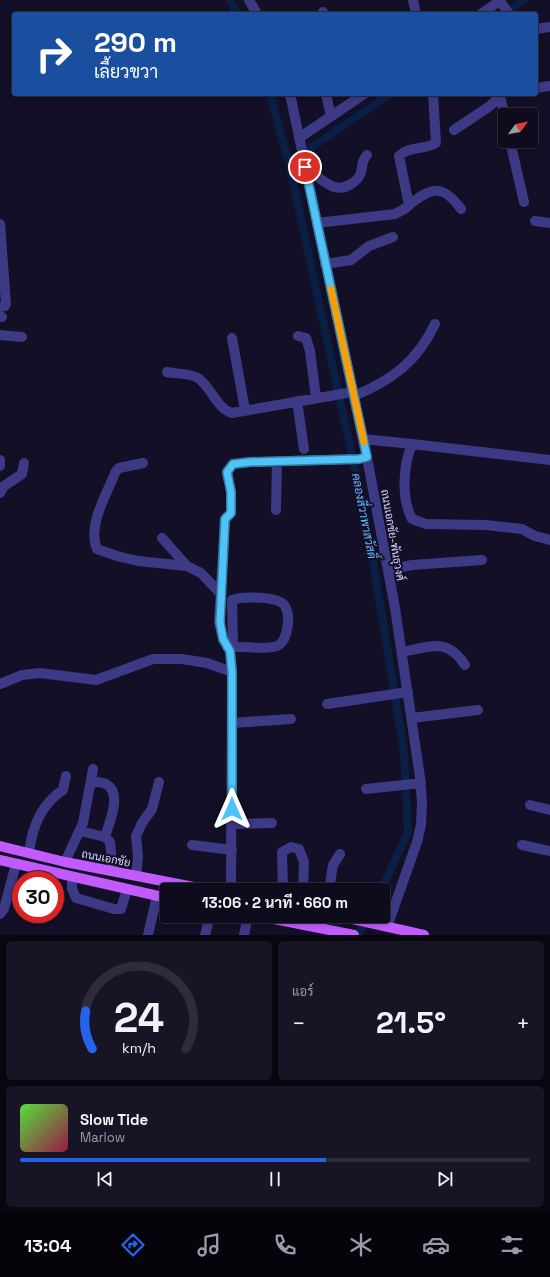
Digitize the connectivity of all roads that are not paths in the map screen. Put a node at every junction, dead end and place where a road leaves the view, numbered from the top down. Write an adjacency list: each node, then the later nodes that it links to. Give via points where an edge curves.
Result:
1 (249, 0): 4 (street)
2 (412, 0): 5 (street)
3 (504, 6): 6 (street)
4 (255, 12)
5 (415, 12)
6 (487, 12)
7 (550, 27): 8 (street)
8 (538, 29)
9 (550, 86): 10 (street)
10 (538, 88)
11 (290, 96): 20 (street, ถนนเอกชัย-พันธุวงศ์)
12 (326, 96): 18 (street)
13 (361, 96): 18 (street)
14 (433, 96): 25 (street, via 436,143 403,152 398,156)
15 (500, 96): 19 (street, via 490,106)
16 (501, 96): 17 (street)
17 (503, 108)
18 (331, 116): 20 (street)
19 (454, 130)
20 (300, 143): 23 (street, ถนนเอกชัย-พันธุวงศ์)
21 (512, 148): 24 (street)
22 (367, 155): 23 (street, via 358,180 347,186 332,187)
23 (306, 172): 28 (street, ถนนเอกชัย-พันธุวงศ์)
24 (524, 202)
25 (408, 205): 26 (street, via 435,190 444,191); 28 (street, via 395,214)
26 (461, 209)
27 (535, 221): 29 (street)
28 (317, 223): 32 (street, ถนนเอกชัย-พันธุวงศ์)
29 (550, 223)
30 (0, 224): 33 (street, via 6,304)
31 (393, 237): 32 (street, via 369,246 351,260)
32 (326, 264): 40 (street, ถนนเอกชัย-พันธุวงศ์)
33 (1, 314)
34 (435, 324): 40 (street, via 426,343 399,372 376,386)
35 (0, 335): 37 (street)
36 (298, 336): 41 (street, via 306,338)
37 (22, 337)
38 (232, 338): 43 (street)
39 (167, 372): 43 (street, via 197,377 209,388 225,410)
40 (350, 393): 41 (street); 44 (street, ถนนเอกชัย-พันธุวงศ์)
41 (316, 398): 42 (street)
42 (297, 401): 43 (street); 46 (street)
43 (245, 410)
44 (363, 439): 45 (street); 47 (street, ถนนเอกชัย-พันธุวงศ์)
45 (412, 444): 49 (street); 57 (street, via 408,454 404,494 406,509 412,519 426,524 486,525 522,529)
46 (304, 449)
47 (363, 458): 50 (street); 61 (street, ถนนเอกชัย-พันธุวงศ์)
48 (0, 460): 53 (street)
49 (550, 460)
50 (277, 462): 55 (street); 62 (street, via 233,464 227,472 231,492 231,513 225,519)
51 (24, 463): 54 (street, via 22,474 4,486)
52 (143, 463): 59 (street, via 119,468 116,472 93,533 97,549 117,556)
53 (0, 466)
54 (0, 492)
55 (276, 510)
56 (162, 538): 59 (street)
57 (550, 540)
58 (482, 560): 61 (street, via 412,565)
59 (186, 566): 62 (street, via 201,573)
60 (465, 567): 61 (street)
61 (388, 572): 64 (street, ถนนเอกชัย-พันธุวงศ์)
62 (220, 593): 63 (street, via 223,639)
63 (230, 646): 63 (street, via 278,645 286,635 285,606 277,600 241,597 232,600); 66 (street)
64 (402, 652): 65 (street, via 446,646 459,655); 68 (street, ถนนเอกชัย-พันธุวงศ์)
65 (465, 665)
66 (232, 672): 67 (street, via 207,663 182,659 153,659 96,680 40,674 22,675); 73 (street)
67 (0, 684)
68 (404, 693): 69 (street); 71 (street, ถนนเอกชัย-พันธุวงศ์)
69 (327, 704)
70 (478, 710): 71 (street)
71 (412, 718): 78 (street, ถนนเอกชัย-พันธุวงศ์)
72 (291, 719): 73 (street)
73 (232, 723): 83 (street)
74 (93, 769): 76 (street)
75 (66, 776): 91 (street, via 63,790 53,796 37,818)
76 (91, 782): 84 (street); 85 (street, via 106,784 112,790 115,802)
77 (159, 782): 97 (street, via 152,809 136,836)
78 (417, 783): 79 (street); 112 (street, ถนนเอกชัย-พันธุวงศ์, via 422,803 418,836)
79 (366, 789)
80 (530, 805): 81 (street)
81 (550, 810)
82 (272, 823): 83 (street)
83 (232, 824): 89 (street)
84 (80, 831): 85 (street); 94 (street)
85 (105, 837): 96 (street, via 110,842)
86 (522, 844): 90 (street)
87 (192, 845): 89 (street)
88 (0, 846): 91 (main road, ถนนเอกชัย)
89 (232, 850): 100 (street)
90 (550, 851)
91 (29, 853): 94 (main road, ถนนเอกชัย)
92 (340, 854): 103 (street, via 333,865)
93 (0, 860): 95 (main road)
94 (65, 862): 96 (main road, ถนนเอกชัย)
95 (16, 864): 98 (main road); 107 (street)
96 (113, 871): 97 (main road, ถนนเอกชัย)
97 (136, 876): 99 (main road, ถนนเอกชัย)
98 (72, 877): 104 (main road); 104 (street, via 72,889 76,898 114,909 121,909)
99 (172, 883)
100 (232, 883)
101 (282, 883): 102 (street, via 282,852 291,847 299,849 304,862)
102 (303, 883)
103 (330, 883)
104 (127, 889): 105 (main road)
105 (160, 897)
106 (160, 902): 115 (street)
107 (0, 914)
108 (208, 923): 116 (street)
109 (247, 923): 117 (street)
110 (287, 923): 113 (main road)
111 (372, 923): 112 (main road)
112 (387, 926): 118 (main road)
113 (319, 931): 114 (main road)
114 (351, 934)
115 (148, 935)
116 (205, 935)
117 (244, 935)
118 (424, 935)

